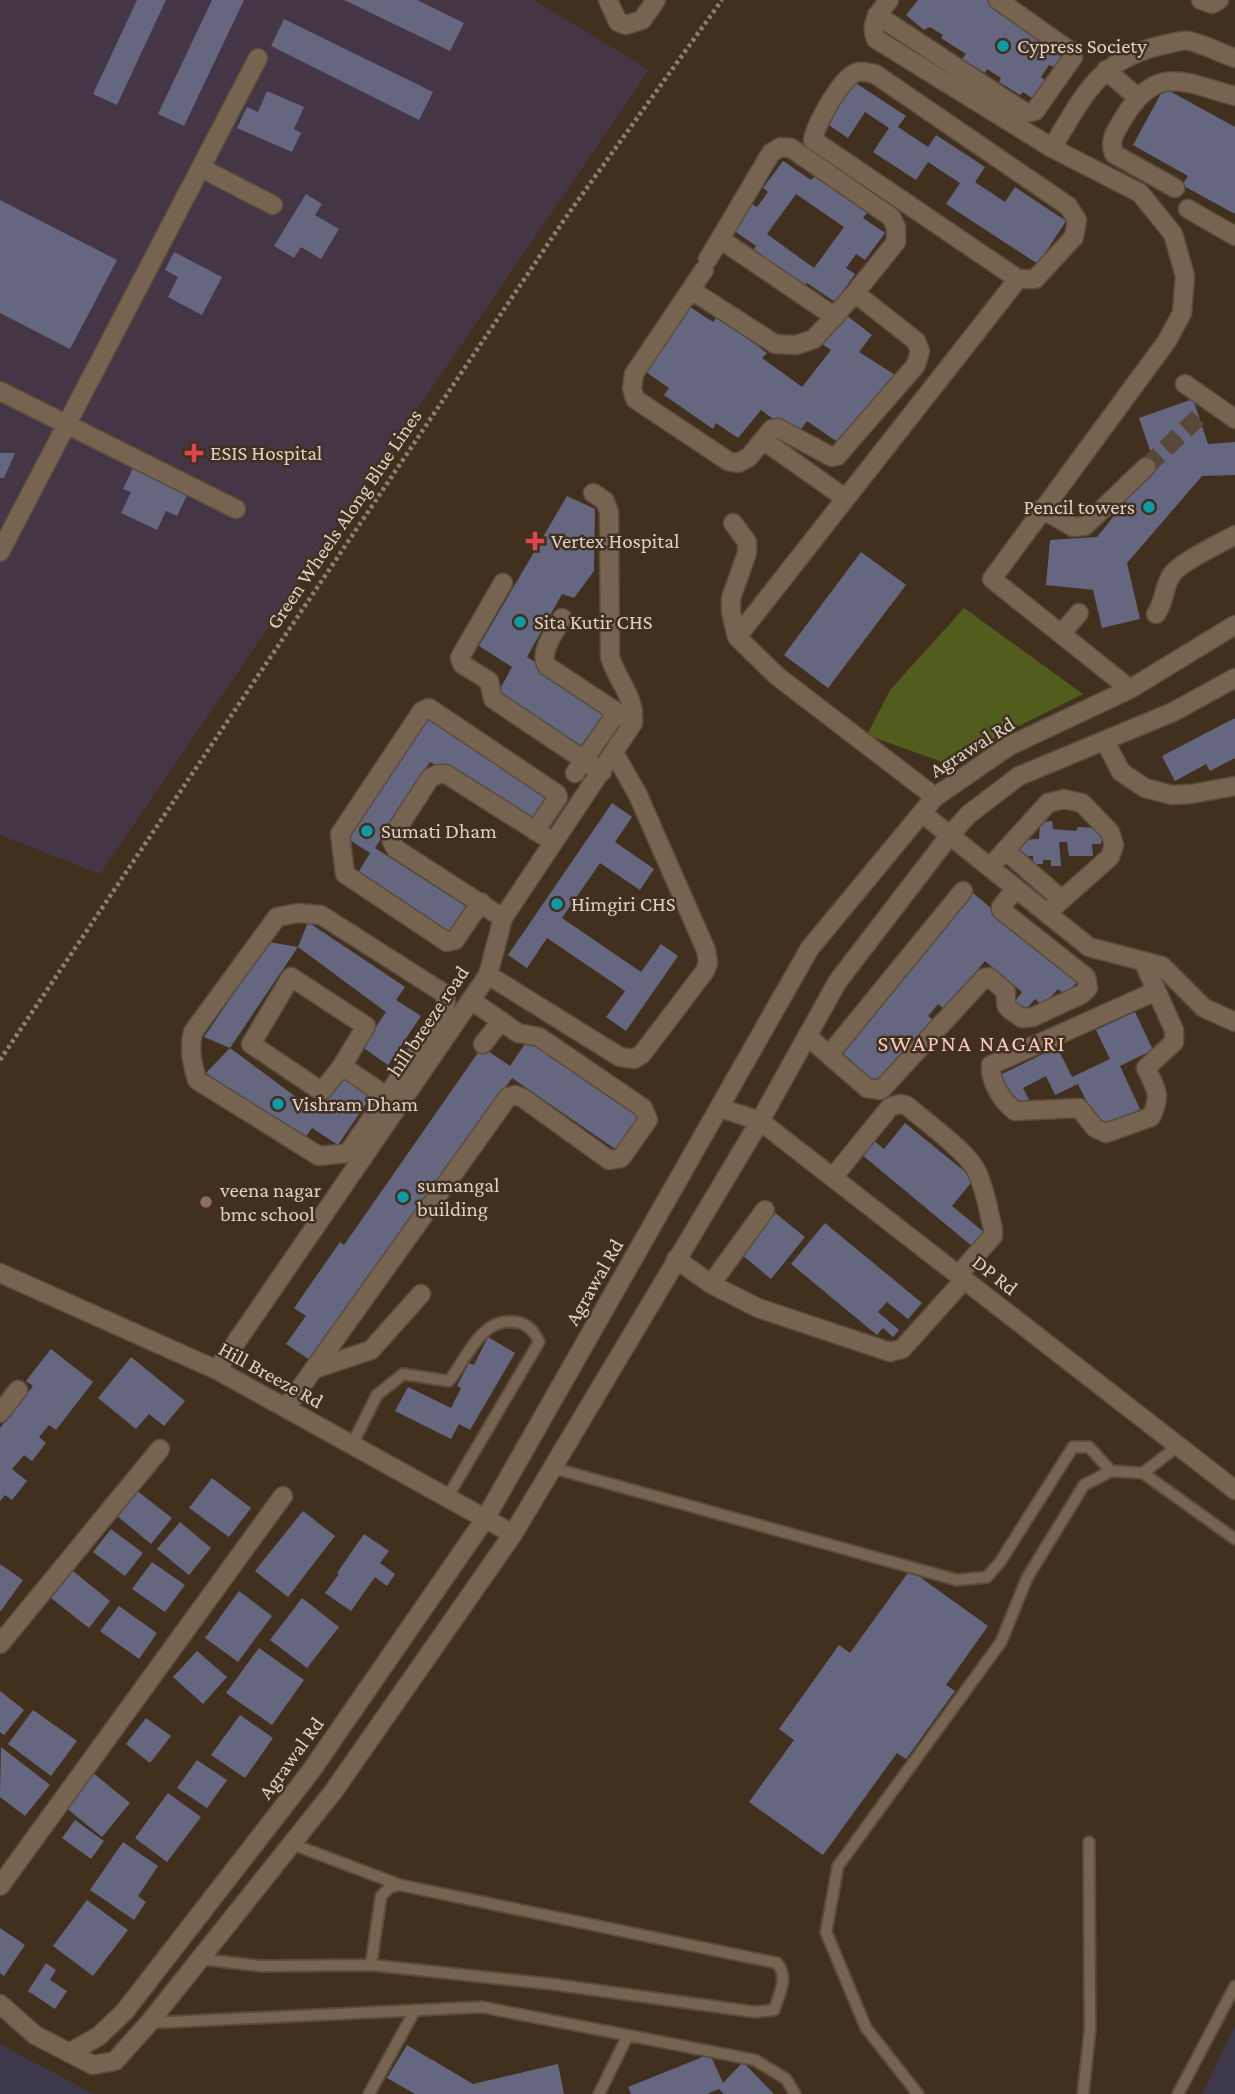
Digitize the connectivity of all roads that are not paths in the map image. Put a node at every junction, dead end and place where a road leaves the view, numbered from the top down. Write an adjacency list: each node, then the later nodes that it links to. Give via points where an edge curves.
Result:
1 (608, 0): 2 (street, via 618,22 626,25 642,20)
2 (656, 0)
3 (889, 0): 7 (street)
4 (998, 0): 7 (street, via 1073,53 1031,113)
5 (1201, 0): 6 (street, via 1212,4)
6 (1219, 0)
7 (877, 15): 13 (street, via 876,39)
8 (258, 58): 14 (street)
9 (1235, 58): 10 (street, via 1187,40 1154,47)
10 (1105, 70): 12 (street); 13 (street, via 1087,89)
11 (1235, 96): 12 (street, via 1174,79 1158,82)
12 (1138, 98): 15 (street, via 1112,137 1114,154)
13 (1052, 148): 33 (street, via 1140,193 1173,234 1193,291 1167,341)
14 (201, 168): 16 (street); 27 (street)
15 (1174, 188)
16 (273, 205)
17 (1188, 208): 18 (street)
18 (1235, 236)
19 (720, 239): 21 (street); 22 (street, via 771,153 791,148 891,216 896,227 896,242); 23 (street)
20 (1018, 279): 20 (street, via 813,141 815,129 846,78 859,72 875,74 1068,206 1077,220 1074,237 1035,279); 31 (street)
21 (691, 290): 23 (street, via 775,344 796,345 814,339); 28 (street, via 634,374 635,399 727,461 738,463 750,457)
22 (855, 293): 23 (street); 28 (street, via 916,341 920,351 916,365 837,456 778,428)
23 (835, 317)
24 (1185, 384): 26 (street, via 1207,408)
25 (0, 391): 27 (street)
26 (1235, 419)
27 (68, 425): 32 (street); 36 (street)
28 (763, 440): 31 (street)
29 (1146, 467): 33 (street, via 1085,526 1073,527)
30 (593, 493): 47 (street, via 609,512 610,657 634,709)
31 (845, 498): 43 (street)
32 (236, 509)
33 (1042, 509): 42 (street, via 992,579)
34 (733, 523): 43 (street, via 747,542 731,598)
35 (1235, 535): 39 (street, via 1174,571)
36 (0, 552)
37 (503, 583): 50 (street, via 463,652 462,664 489,681 493,699)
38 (1079, 613): 42 (street)
39 (1156, 614)
40 (562, 618): 46 (street, via 544,661)
41 (1235, 625): 45 (street, Agrawal Rd)
42 (1061, 634): 45 (street)
43 (737, 637): 53 (street, via 777,676)
44 (1235, 678): 48 (street, via 1173,712)
45 (1130, 689): 53 (street, Agrawal Rd, via 1009,746)
46 (617, 712): 47 (street); 50 (street)
47 (633, 723): 49 (street, hill breeze road)
48 (1105, 741): 52 (street, via 1121,772 1145,788 1181,795); 56 (street, via 1019,776 969,814)
49 (614, 753): 51 (street, hill breeze road); 67 (street, via 637,793 706,950 705,971 634,1059 620,1057)
50 (579, 767): 51 (street)
51 (602, 772): 57 (street, hill breeze road)
52 (1235, 786)
53 (935, 797): 54 (street, Agrawal Rd)
54 (922, 813): 56 (street); 77 (street, Agrawal Rd, via 810,948)
55 (535, 831): 57 (street); 63 (street, via 446,774 430,778 392,842 396,849); 63 (street, via 557,793 429,708 422,711 340,834 345,874 447,942 455,940)
56 (950, 835): 59 (street); 72 (street, via 838,981)
57 (554, 842): 65 (street, hill breeze road)
58 (1006, 850): 59 (street); 62 (street); 62 (street, via 1048,803 1064,799 1082,803 1110,832 1114,845 1110,857)
59 (990, 867): 60 (street)
60 (1016, 888): 64 (street); 74 (street, via 1000,910 1086,977 1088,989 1033,1017 1022,1018 1004,1003 1003,988 989,976 984,978 881,1090 867,1088)
61 (963, 891): 74 (street)
62 (1062, 900): 64 (street)
63 (481, 902): 65 (street)
64 (1047, 914): 66 (street, via 1089,947)
65 (503, 918): 67 (street, hill breeze road)
66 (1143, 961): 68 (street); 71 (street, via 1162,966 1204,1008)
67 (488, 975): 69 (street, hill breeze road)
68 (1156, 991): 68 (street, via 1174,1030 1174,1042 1146,1068 1158,1094 1151,1117 1106,1133 1095,1128 1079,1108 1015,1111 1004,1103 991,1065)
69 (471, 1000): 70 (street); 76 (street, hill breeze road)
70 (501, 1021): 73 (street); 86 (street, via 518,1033 539,1037 643,1108 648,1120 621,1158 609,1160 523,1098 508,1097)
71 (1235, 1022)
72 (807, 1036): 74 (street); 78 (street)
73 (483, 1044)
74 (829, 1055)
75 (342, 1066): 75 (street, via 323,1090 318,1089 251,1044 291,977 366,1026); 76 (street)
76 (393, 1101): 76 (street, via 348,1153 319,1156 197,1080 190,1044 193,1032 277,917 321,915 444,994 441,1017); 87 (street, hill breeze road)
77 (720, 1108): 78 (street, DP Rd); 100 (street, Agrawal Rd)
78 (760, 1121): 79 (street, DP Rd); 81 (street)
79 (834, 1176): 83 (street, DP Rd); 83 (street, via 890,1107 906,1105 965,1157 981,1183 993,1236)
80 (765, 1210): 84 (street)
81 (676, 1259): 84 (street); 94 (street)
82 (0, 1273): 87 (street, Hill Breeze Rd)
83 (961, 1277): 84 (street, via 902,1349 890,1352 758,1308); 92 (street, DP Rd)
84 (711, 1283)
85 (421, 1294): 86 (street, via 371,1350)
86 (314, 1369): 89 (street)
87 (217, 1370): 89 (street, Hill Breeze Rd)
88 (18, 1390): 90 (street)
89 (286, 1408): 91 (street, Hill Breeze Rd)
90 (0, 1413)
91 (352, 1445): 99 (street, Hill Breeze Rd); 99 (lane, via 377,1395 403,1374 449,1381 486,1328 501,1320 520,1322 535,1332 538,1342)
92 (1178, 1446): 96 (lane); 97 (street, DP Rd)
93 (160, 1449): 103 (street)
94 (552, 1468): 95 (lane, via 957,1580 987,1577 1073,1447 1089,1447); 101 (street)
95 (1111, 1471): 96 (lane); 119 (lane, via 1084,1485 1027,1578 1001,1642 838,1866 826,1932 866,2028)
96 (1143, 1473): 102 (lane)
97 (1235, 1490)
98 (283, 1496): 107 (street)
99 (447, 1498): 100 (street, Hill Breeze Rd)
100 (485, 1519): 101 (street, Hill Breeze Rd); 115 (street, Agrawal Rd, via 311,1771 125,2011 99,2036)
101 (513, 1534): 105 (street, via 333,1792)
102 (1235, 1539)
103 (0, 1644)
104 (1089, 1842): 120 (lane, via 1090,2030)
105 (292, 1843): 106 (lane); 108 (street)
106 (400, 1885): 109 (lane, via 390,1887 382,1896); 109 (lane, via 777,1963 783,1969 783,1981 774,2010 755,2012)
107 (0, 1886)
108 (200, 1959): 109 (lane, via 261,1966); 113 (street)
109 (371, 1965)
110 (1235, 1986): 121 (lane)
111 (0, 2004): 115 (street, via 35,2035)
112 (415, 2010): 113 (lane); 114 (lane, via 482,2007); 116 (lane)
113 (149, 2023): 115 (street, via 115,2061 93,2065)
114 (628, 2035): 117 (lane); 118 (lane, via 755,2060 786,2079)
115 (69, 2053)
116 (369, 2094)
117 (599, 2094)
118 (795, 2094)
119 (918, 2094)
120 (1083, 2094)
121 (1178, 2094)

